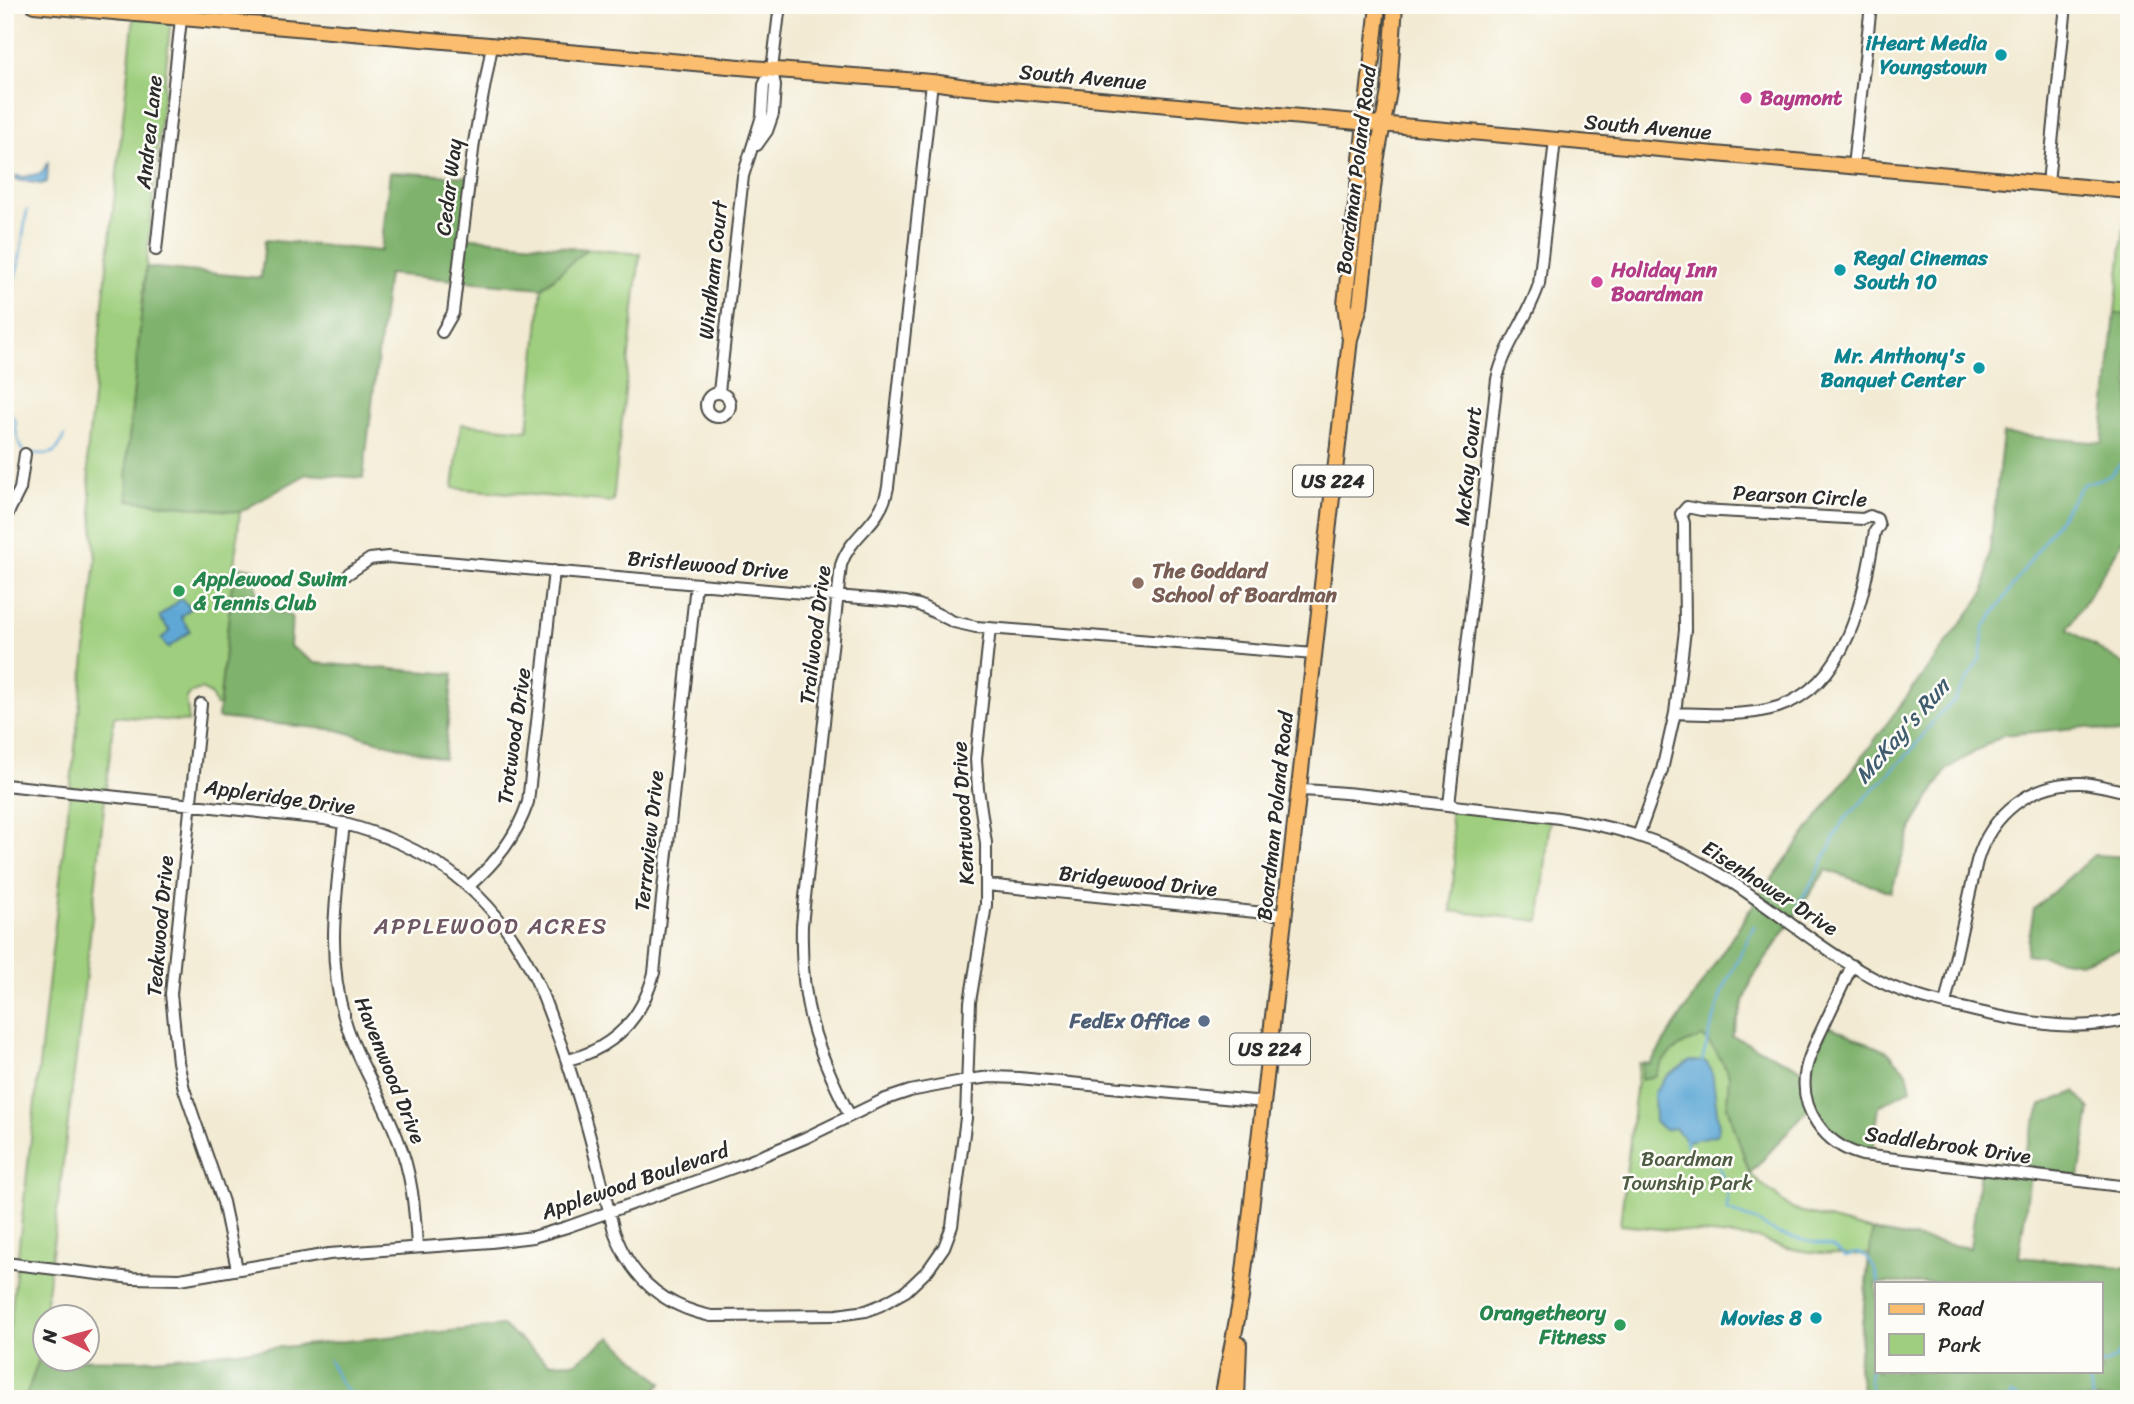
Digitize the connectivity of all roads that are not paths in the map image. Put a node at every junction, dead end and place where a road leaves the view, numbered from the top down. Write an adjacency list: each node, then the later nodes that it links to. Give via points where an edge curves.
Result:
1 (34, 5): 7 (main road, South Avenue)
2 (780, 5): 9 (street, Windham Court)
3 (1378, 5): 11 (main road, Boardman Poland Road / US 224)
4 (1395, 5): 12 (main road, Boardman Poland Road / US 224)
5 (1871, 5): 14 (street)
6 (2066, 5): 15 (street)
7 (181, 19): 8 (main road, South Avenue); 17 (street, Andrea Lane)
8 (492, 46): 9 (main road, South Avenue); 18 (street, Cedar Way, via 474,142 453,313)
9 (772, 69): 10 (main road, South Avenue); 20 (street, Windham Court, via 764,85 762,116 743,176)
10 (932, 82): 11 (main road, South Avenue); 26 (street, Trailwood Drive, via 887,496 876,519 846,552)
11 (1366, 123): 12 (main road, South Avenue); 19 (main road, Boardman Poland Road / US 224, via 1345,304)
12 (1383, 125): 13 (main road, South Avenue); 19 (main road, Boardman Poland Road / US 224, via 1360,306)
13 (1555, 140): 14 (main road, South Avenue); 35 (street, McKay Court, via 1539,284 1497,379)
14 (1853, 166): 15 (main road, South Avenue)
15 (2048, 183): 16 (main road, South Avenue)
16 (2129, 191)
17 (156, 250)
18 (442, 332)
19 (1349, 340): 28 (main road, Boardman Poland Road / US 224)
20 (719, 392)
21 (25, 454): 22 (street, via 20,489)
22 (5, 519)
23 (554, 571): 24 (street, Bristlewood Drive, via 381,556); 25 (street, Bristlewood Drive); 39 (street, Trotwood Drive, via 528,802 507,847)
24 (349, 573)
25 (696, 584): 26 (street, Bristlewood Drive); 44 (street, Terraview Drive, via 652,981 640,1010 621,1034 597,1050)
26 (838, 596): 27 (street, Bristlewood Drive, via 912,603 954,622); 47 (street, Trailwood Drive, via 801,959 814,1036)
27 (990, 628): 28 (street, Bristlewood Drive); 38 (street, Kentwood Drive, via 976,759)
28 (1314, 654): 32 (main road, Boardman Poland Road / US 224)
29 (201, 704): 34 (street, Teakwood Drive)
30 (1675, 713): 30 (street, Pearson Circle, via 1685,630 1683,510 1877,519 1856,618 1814,685 1792,701 1768,709); 37 (street, Pearson Circle, via 1662,770)
31 (5, 785): 34 (street, Appleridge Drive)
32 (1299, 790): 35 (street, Eisenhower Drive); 40 (main road, Boardman Poland Road / US 224)
33 (2129, 792): 42 (street, via 2083,783 2044,788 2022,799 1997,821 1977,861)
34 (190, 805): 36 (street, Appleridge Drive); 52 (street, Teakwood Drive, via 172,972 174,1041 184,1088 223,1202)
35 (1449, 805): 37 (street, Eisenhower Drive, via 1571,819)
36 (344, 823): 39 (street, Appleridge Drive, via 410,846); 50 (street, Havenwood Drive, via 333,935 337,990 355,1048 404,1156 414,1199)
37 (1638, 836): 41 (street, Eisenhower Drive, via 1728,879)
38 (987, 886): 40 (street, Bridgewood Drive); 45 (street, Kentwood Drive, via 970,1002)
39 (468, 887): 44 (street, Appleridge Drive, via 497,916 523,953)
40 (1285, 915): 46 (main road, Boardman Poland Road / US 224)
41 (1852, 965): 42 (street, Eisenhower Drive, via 1900,991); 48 (street, Saddlebrook Drive, via 1810,1056 1805,1081 1815,1121 1835,1143 1862,1155)
42 (1945, 1004): 43 (street, Eisenhower Drive, via 2051,1026 2085,1027)
43 (2129, 1019)
44 (568, 1060): 49 (street, Appleridge Drive)
45 (967, 1080): 46 (street, Applewood Boulevard, via 1019,1078); 47 (street, Applewood Boulevard, via 909,1091); 49 (street, Kentwood Drive, via 952,1226 936,1259 918,1281 874,1308 837,1315 691,1312 653,1291 634,1271 621,1250)
46 (1264, 1102): 53 (main road, Boardman Poland Road / US 224)
47 (850, 1116): 49 (street, Applewood Boulevard, via 769,1154)
48 (2129, 1187)
49 (610, 1212): 50 (street, Applewood Boulevard, via 533,1237)
50 (417, 1247): 52 (street, Applewood Boulevard, via 328,1254)
51 (5, 1263): 52 (street, Applewood Boulevard, via 158,1280)
52 (237, 1269)
53 (1241, 1297): 54 (main road, Boardman Poland Road / US 224); 55 (main road, Boardman Poland Road / US 224)
54 (1222, 1399)
55 (1237, 1399)

